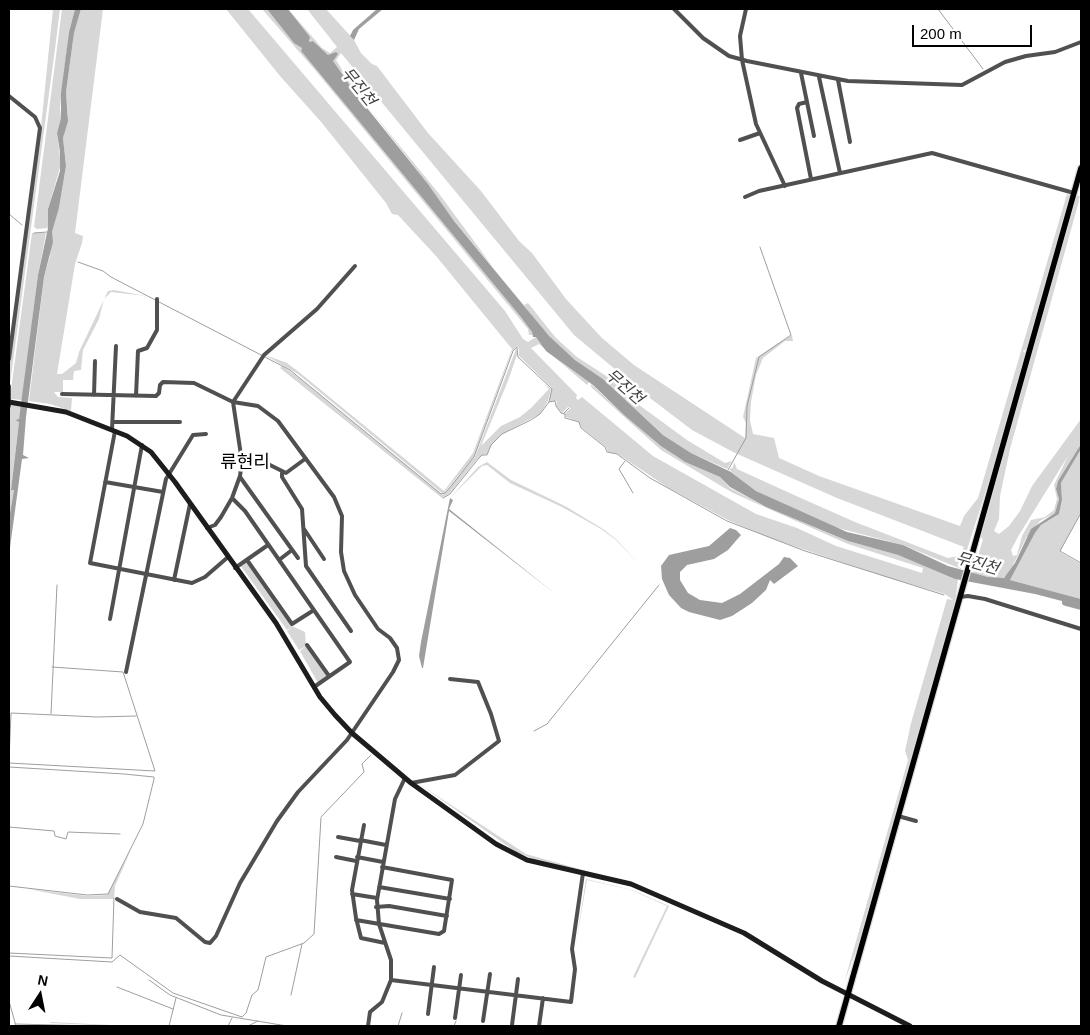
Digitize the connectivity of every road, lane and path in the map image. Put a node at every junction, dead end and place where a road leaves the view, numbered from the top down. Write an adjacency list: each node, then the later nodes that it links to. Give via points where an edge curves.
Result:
1 (674, 9): 4 (street, via 716,49)
2 (746, 9): 4 (street, via 740,36)
3 (1081, 42): 7 (street, via 1056,52 1004,62 962,85)
4 (742, 60): 5 (street); 10 (street)
5 (801, 73): 6 (street); 9 (street)
6 (819, 77): 7 (street); 15 (street)
7 (838, 80): 13 (street)
8 (9, 96): 23 (street, via 35,117 40,128)
9 (807, 102): 11 (street); 16 (street, via 797,108)
10 (760, 134): 12 (street); 17 (street)
11 (814, 136)
12 (740, 140)
13 (850, 142)
14 (1081, 168): 18 (main road)
15 (840, 173): 16 (street); 18 (street, via 932,153)
16 (811, 179): 17 (street)
17 (785, 186): 19 (street)
18 (1074, 194): 60 (main road)
19 (745, 197)
20 (355, 266): 30 (street, via 317,309 263,356)
21 (157, 301): 29 (street, via 157,330 147,348 138,351)
22 (116, 346): 28 (street)
23 (9, 359)
24 (94, 361): 27 (street)
25 (9, 386): 31 (street)
26 (62, 394): 27 (street)
27 (94, 395): 28 (street)
28 (115, 396): 29 (street); 32 (street)
29 (136, 396): 30 (street, via 156,396 163,382 194,383)
30 (233, 402): 37 (street, via 250,403 269,413); 38 (street)
31 (10, 403): 34 (main road, via 66,412)
32 (113, 422): 33 (street); 34 (street)
33 (180, 422)
34 (113, 430): 36 (main road); 42 (street)
35 (206, 434): 40 (street, via 193,436)
36 (142, 446): 40 (main road); 43 (street)
37 (305, 459): 39 (street); 70 (street, via 339,506 342,565 350,586 378,629 390,638 399,655 394,672)
38 (242, 462): 39 (street, via 248,456 254,457); 41 (street)
39 (282, 473): 48 (street, via 302,508)
40 (169, 474): 44 (street); 46 (main road)
41 (240, 476): 45 (street); 50 (street)
42 (105, 482): 43 (street); 57 (street, via 90,563)
43 (134, 487): 44 (street); 57 (street)
44 (163, 492): 58 (street)
45 (232, 498): 47 (street, via 214,525); 49 (street, via 245,510)
46 (190, 504): 47 (main road); 59 (street)
47 (207, 528): 51 (main road)
48 (304, 529): 53 (street); 64 (street, via 306,566)
49 (268, 545): 54 (street); 55 (street)
50 (292, 550): 52 (street); 55 (street)
51 (228, 557): 56 (main road); 59 (street, via 196,582)
52 (298, 558)
53 (324, 559)
54 (247, 560): 56 (street); 61 (street, via 292,624)
55 (279, 560): 61 (street)
56 (235, 568): 69 (main road, via 288,642)
57 (119, 569): 58 (street); 62 (street)
58 (147, 574): 59 (street); 66 (street)
59 (174, 580)
60 (961, 594): 63 (street); 73 (main road)
61 (314, 610): 67 (street, via 350,662)
62 (110, 619)
63 (1081, 629)
64 (351, 631)
65 (307, 645): 67 (street)
66 (126, 672)
67 (329, 676): 69 (street)
68 (450, 679): 72 (street, via 478,682 499,741 456,775)
69 (314, 687): 70 (main road)
70 (352, 734): 71 (main road); 87 (street, via 288,806 240,883 210,943 176,918 140,912)
71 (405, 778): 72 (main road); 78 (street, via 395,799)
72 (411, 783): 83 (main road, via 517,856)
73 (898, 816): 74 (street); 102 (main road)
74 (916, 821)
75 (364, 825): 77 (street)
76 (338, 837): 77 (street)
77 (360, 841): 78 (street); 80 (street)
78 (386, 845): 81 (street)
79 (336, 857): 80 (street)
80 (357, 859): 81 (street); 85 (street)
81 (383, 862): 82 (street)
82 (382, 867): 84 (street); 88 (street, via 452,879)
83 (584, 873): 102 (main road, via 631,884 744,933); 104 (street, via 572,949 575,970 571,1002)
84 (378, 887): 86 (street); 88 (street)
85 (352, 894): 86 (street); 91 (street)
86 (377, 898): 89 (street)
87 (117, 899)
88 (450, 899): 90 (street)
89 (376, 906): 90 (street); 92 (street)
90 (447, 916): 92 (street, via 444,931 439,934)
91 (356, 920): 92 (street); 93 (street, via 361,938)
92 (379, 924): 93 (street)
93 (385, 943): 98 (street, via 391,960)
94 (434, 967): 99 (street)
95 (490, 974): 101 (street)
96 (462, 975): 100 (street)
97 (518, 979): 103 (street)
98 (391, 980): 99 (street); 109 (street, via 382,1002 370,1012)
99 (432, 985): 100 (street); 105 (street)
100 (460, 988): 101 (street); 106 (street)
101 (488, 992): 103 (street); 107 (street)
102 (848, 994): 111 (main road); 112 (main road)
103 (516, 995): 104 (street); 108 (street)
104 (543, 998): 110 (street)
105 (428, 1014)
106 (455, 1018)
107 (483, 1021)
108 (512, 1025)
109 (368, 1026)
110 (539, 1026)
111 (839, 1026)
112 (910, 1026)

